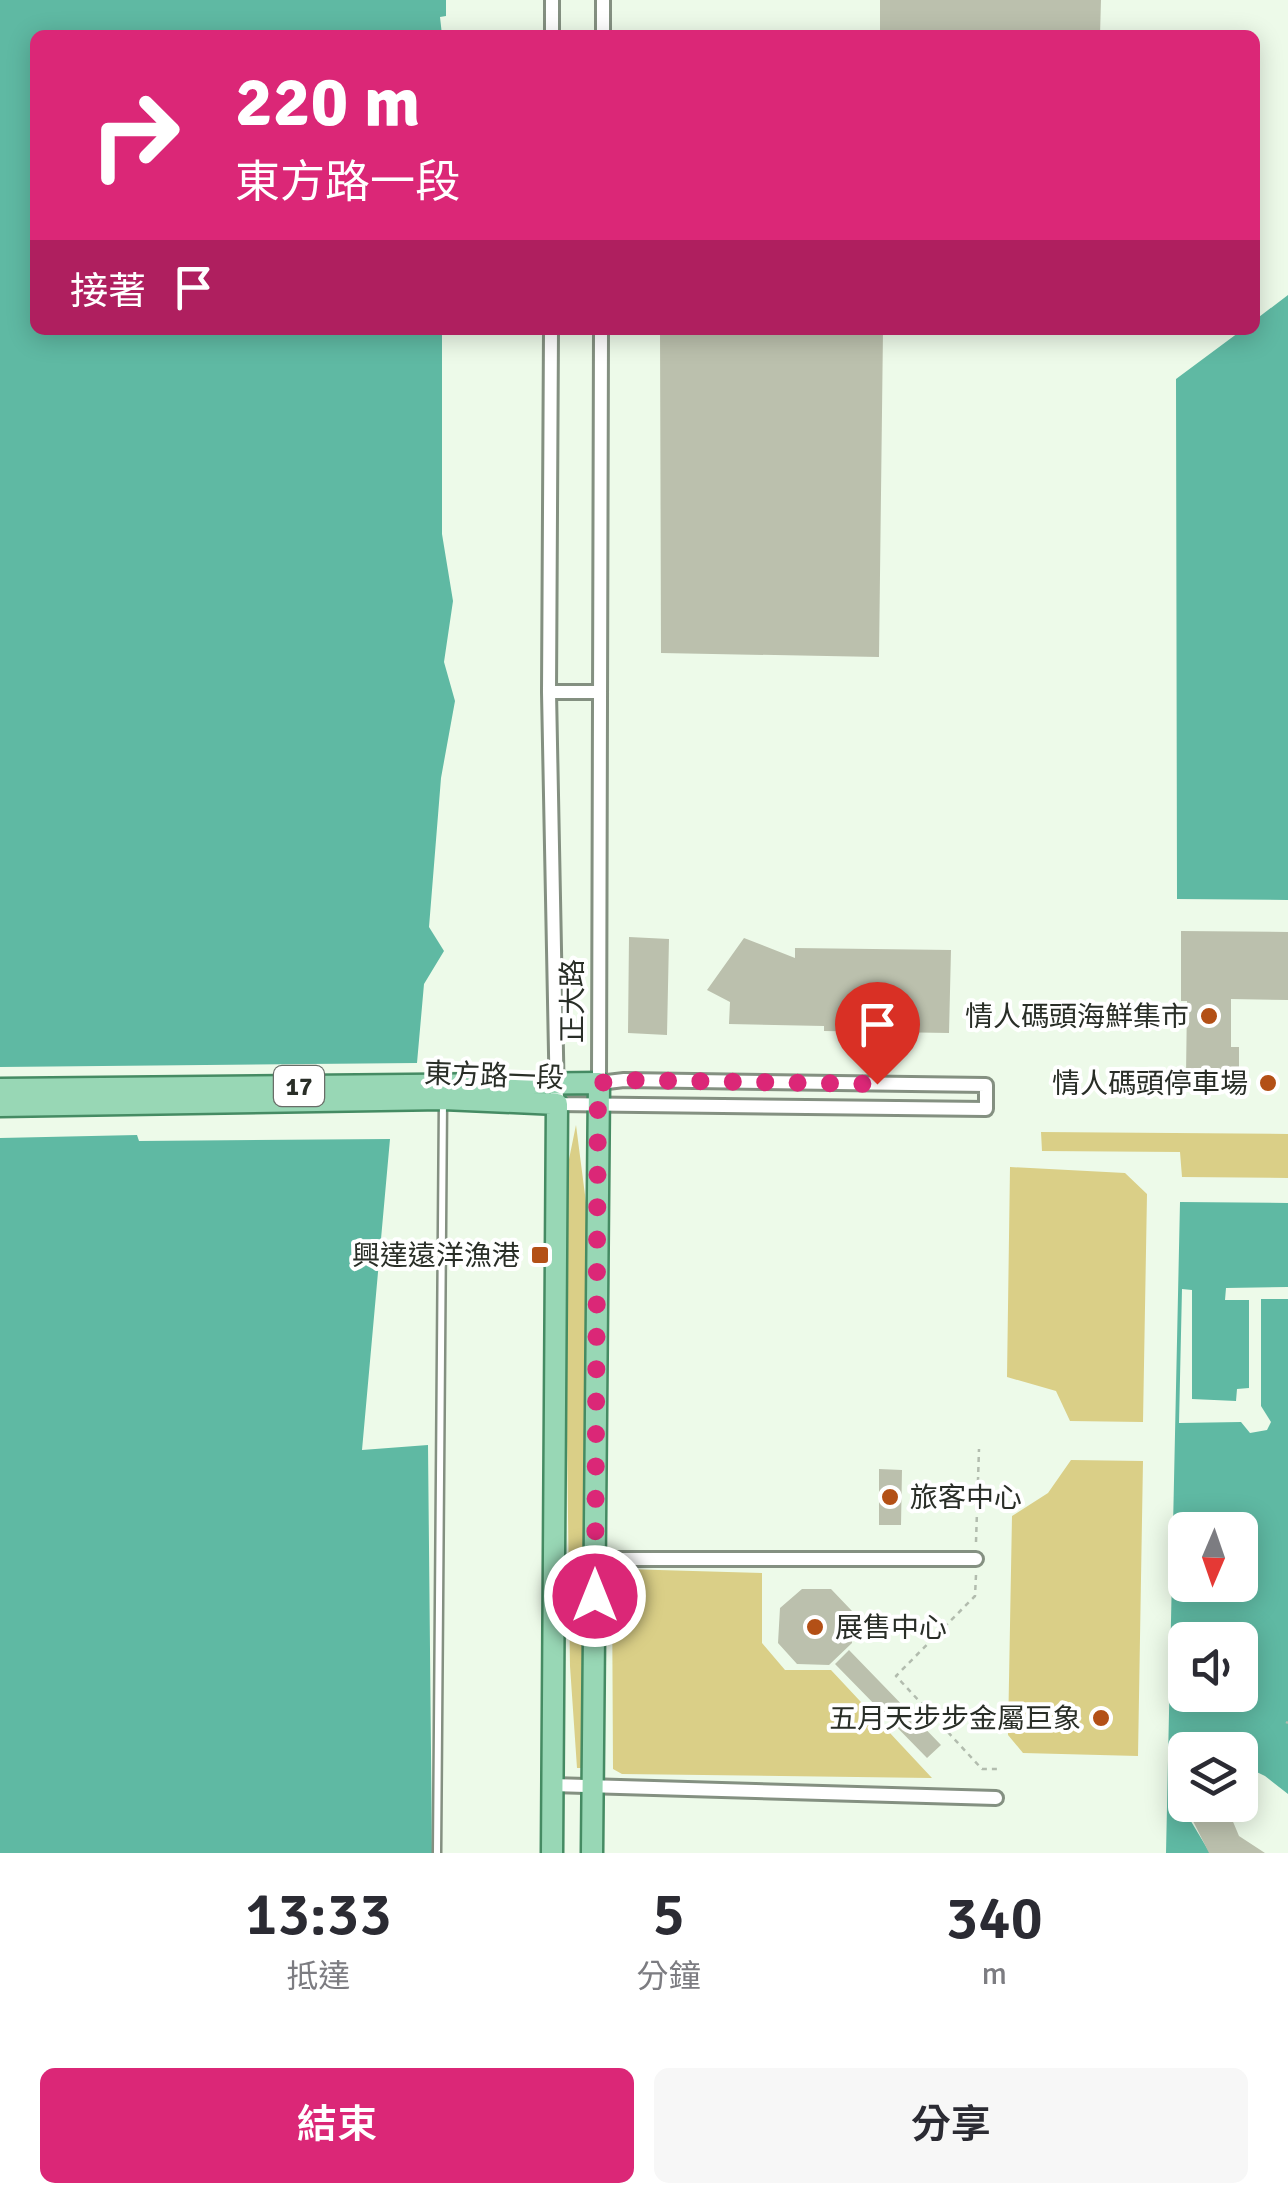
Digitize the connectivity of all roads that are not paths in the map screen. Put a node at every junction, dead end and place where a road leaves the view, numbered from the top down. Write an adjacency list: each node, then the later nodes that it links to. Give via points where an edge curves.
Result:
1 (552, 0): 3 (street)
2 (603, 0): 4 (street)
3 (552, 30)
4 (602, 30)
5 (551, 335): 7 (street, 正大路)
6 (602, 335): 8 (street, 正大路)
7 (549, 692): 8 (street); 11 (street, 正大路)
8 (600, 692): 9 (street, 正大路)
9 (598, 1083): 11 (main road, 東方路一段 / 17); 14 (main road, 正大路); 14 (street, 東方路一段, via 986,1085 986,1108)
10 (0, 1089): 11 (main road, 東方路一段 / 17)
11 (556, 1094): 12 (main road, 東方路一段 / 17); 14 (street, 東方路一段); 17 (main road, 正大路)
12 (443, 1099): 13 (main road, 東方路一段 / 17); 20 (lane)
13 (0, 1106)
14 (598, 1106): 15 (main road, 正大路)
15 (595, 1558): 16 (street); 18 (main road, 正大路)
16 (976, 1560)
17 (552, 1785): 18 (street); 21 (main road, 正大路)
18 (595, 1786): 19 (street); 22 (main road, 正大路)
19 (996, 1798)
20 (437, 1853)
21 (552, 1853)
22 (592, 1853)

